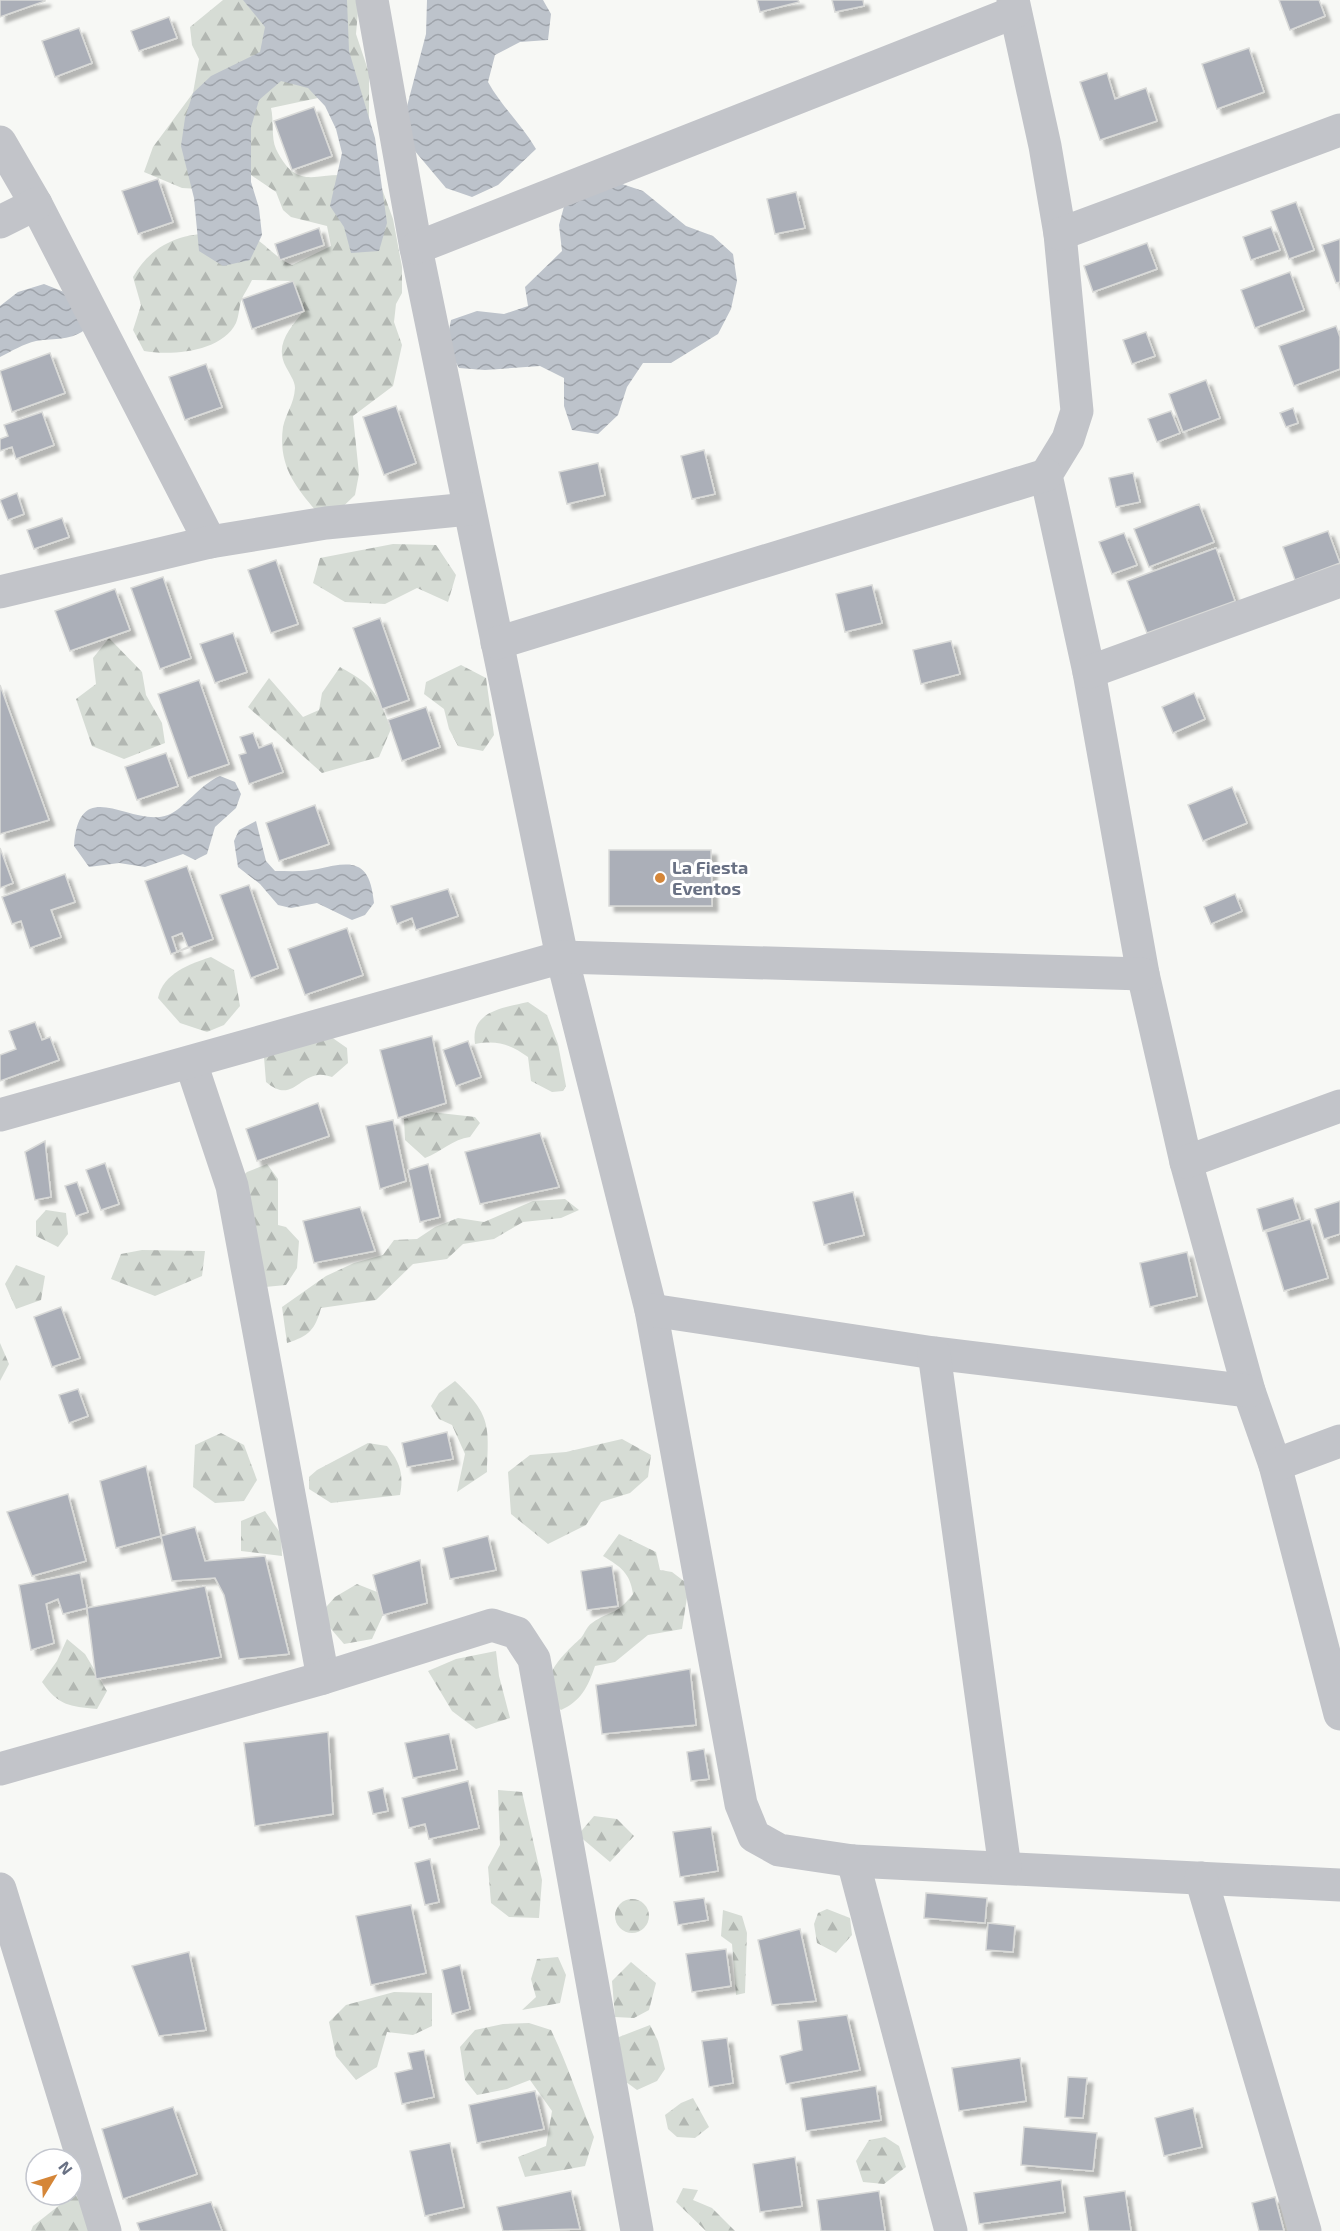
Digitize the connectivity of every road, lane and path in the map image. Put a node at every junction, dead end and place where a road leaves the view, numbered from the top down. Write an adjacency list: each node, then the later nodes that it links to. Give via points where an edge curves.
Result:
1 (372, 0): 8 (street)
2 (1014, 6): 7 (street); 8 (street)
3 (1340, 130): 7 (street)
4 (0, 142): 5 (street)
5 (36, 204): 6 (street); 11 (street)
6 (0, 222)
7 (1060, 234): 9 (street, via 1077,411 1068,439)
8 (416, 248): 10 (street)
9 (1046, 475): 14 (street); 15 (street)
10 (469, 509): 11 (street, via 326,523); 14 (street)
11 (210, 542): 13 (street)
12 (1340, 581): 15 (street)
13 (0, 592)
14 (497, 643): 16 (street)
15 (1089, 672): 17 (street)
16 (562, 957): 17 (street); 18 (street); 22 (street)
17 (1143, 974): 21 (street)
18 (191, 1063): 20 (street); 27 (street, via 232,1186)
19 (1340, 1106): 21 (street)
20 (0, 1115)
21 (1186, 1162): 24 (street)
22 (651, 1310): 23 (street); 30 (street, via 741,1804 754,1836 779,1850)
23 (934, 1353): 24 (street); 31 (street)
24 (1249, 1391): 26 (street)
25 (1340, 1441): 26 (street)
26 (1275, 1465): 28 (street)
27 (323, 1677): 29 (street); 36 (street, via 492,1625 517,1633 534,1659)
28 (1340, 1714)
29 (0, 1769)
30 (853, 1861): 31 (street); 37 (street)
31 (1005, 1868): 32 (street)
32 (1201, 1878): 33 (street); 38 (street)
33 (1340, 1885)
34 (0, 1889): 35 (street)
35 (105, 2231)
36 (637, 2231)
37 (951, 2231)
38 (1305, 2231)

